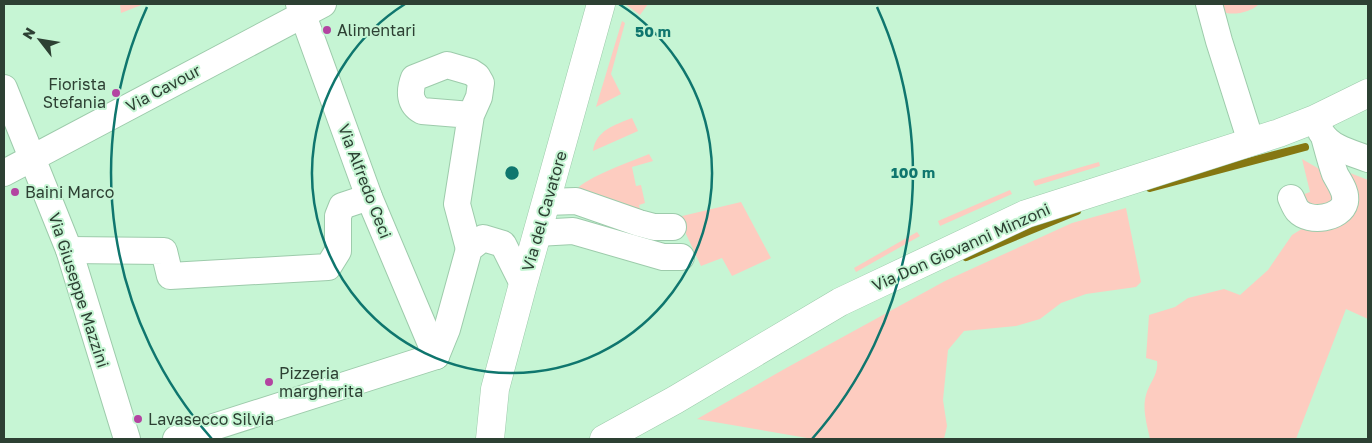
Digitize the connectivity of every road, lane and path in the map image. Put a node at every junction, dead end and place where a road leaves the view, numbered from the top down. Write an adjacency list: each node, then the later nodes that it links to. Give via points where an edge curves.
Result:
1 (601, 4): 14 (main road, Via del Cavatore)
2 (1210, 4): 8 (street, via 1218,41)
3 (308, 7): 9 (street, Via Cavour); 12 (street, Via Alfredo Ceci)
4 (4, 88): 9 (street, Via Giuseppe Mazzini)
5 (1368, 93): 7 (main road, Via Don Giovanni Minzoni)
6 (471, 115): 17 (street, via 457,204)
7 (1325, 135): 8 (main road, Via Don Giovanni Minzoni, via 1279,133); 10 (street); 13 (street, via 1345,203 1340,210 1323,218 1298,212)
8 (1251, 142): 25 (main road, Via Don Giovanni Minzoni, via 1026,214 840,302)
9 (32, 158): 11 (street, Via Cavour); 18 (street, Via Giuseppe Mazzini)
10 (1368, 159)
11 (4, 173)
12 (369, 197): 18 (street, via 342,206 338,216 338,251 328,267 170,276 164,251); 21 (street, Via Alfredo Ceci)
13 (1291, 198)
14 (546, 202): 15 (street, via 576,201 639,223); 16 (main road, Via del Cavatore)
15 (673, 227)
16 (537, 233): 19 (street, via 573,232 663,257); 20 (main road, Via del Cavatore)
17 (469, 249): 20 (street, via 483,238 502,244); 21 (street, via 447,329)
18 (69, 250): 23 (street, Via Giuseppe Mazzini)
19 (681, 257)
20 (522, 284): 22 (main road, Via del Cavatore, via 495,389)
21 (436, 356): 24 (street)
22 (493, 432)
23 (127, 439)
24 (176, 439)
25 (604, 439)

